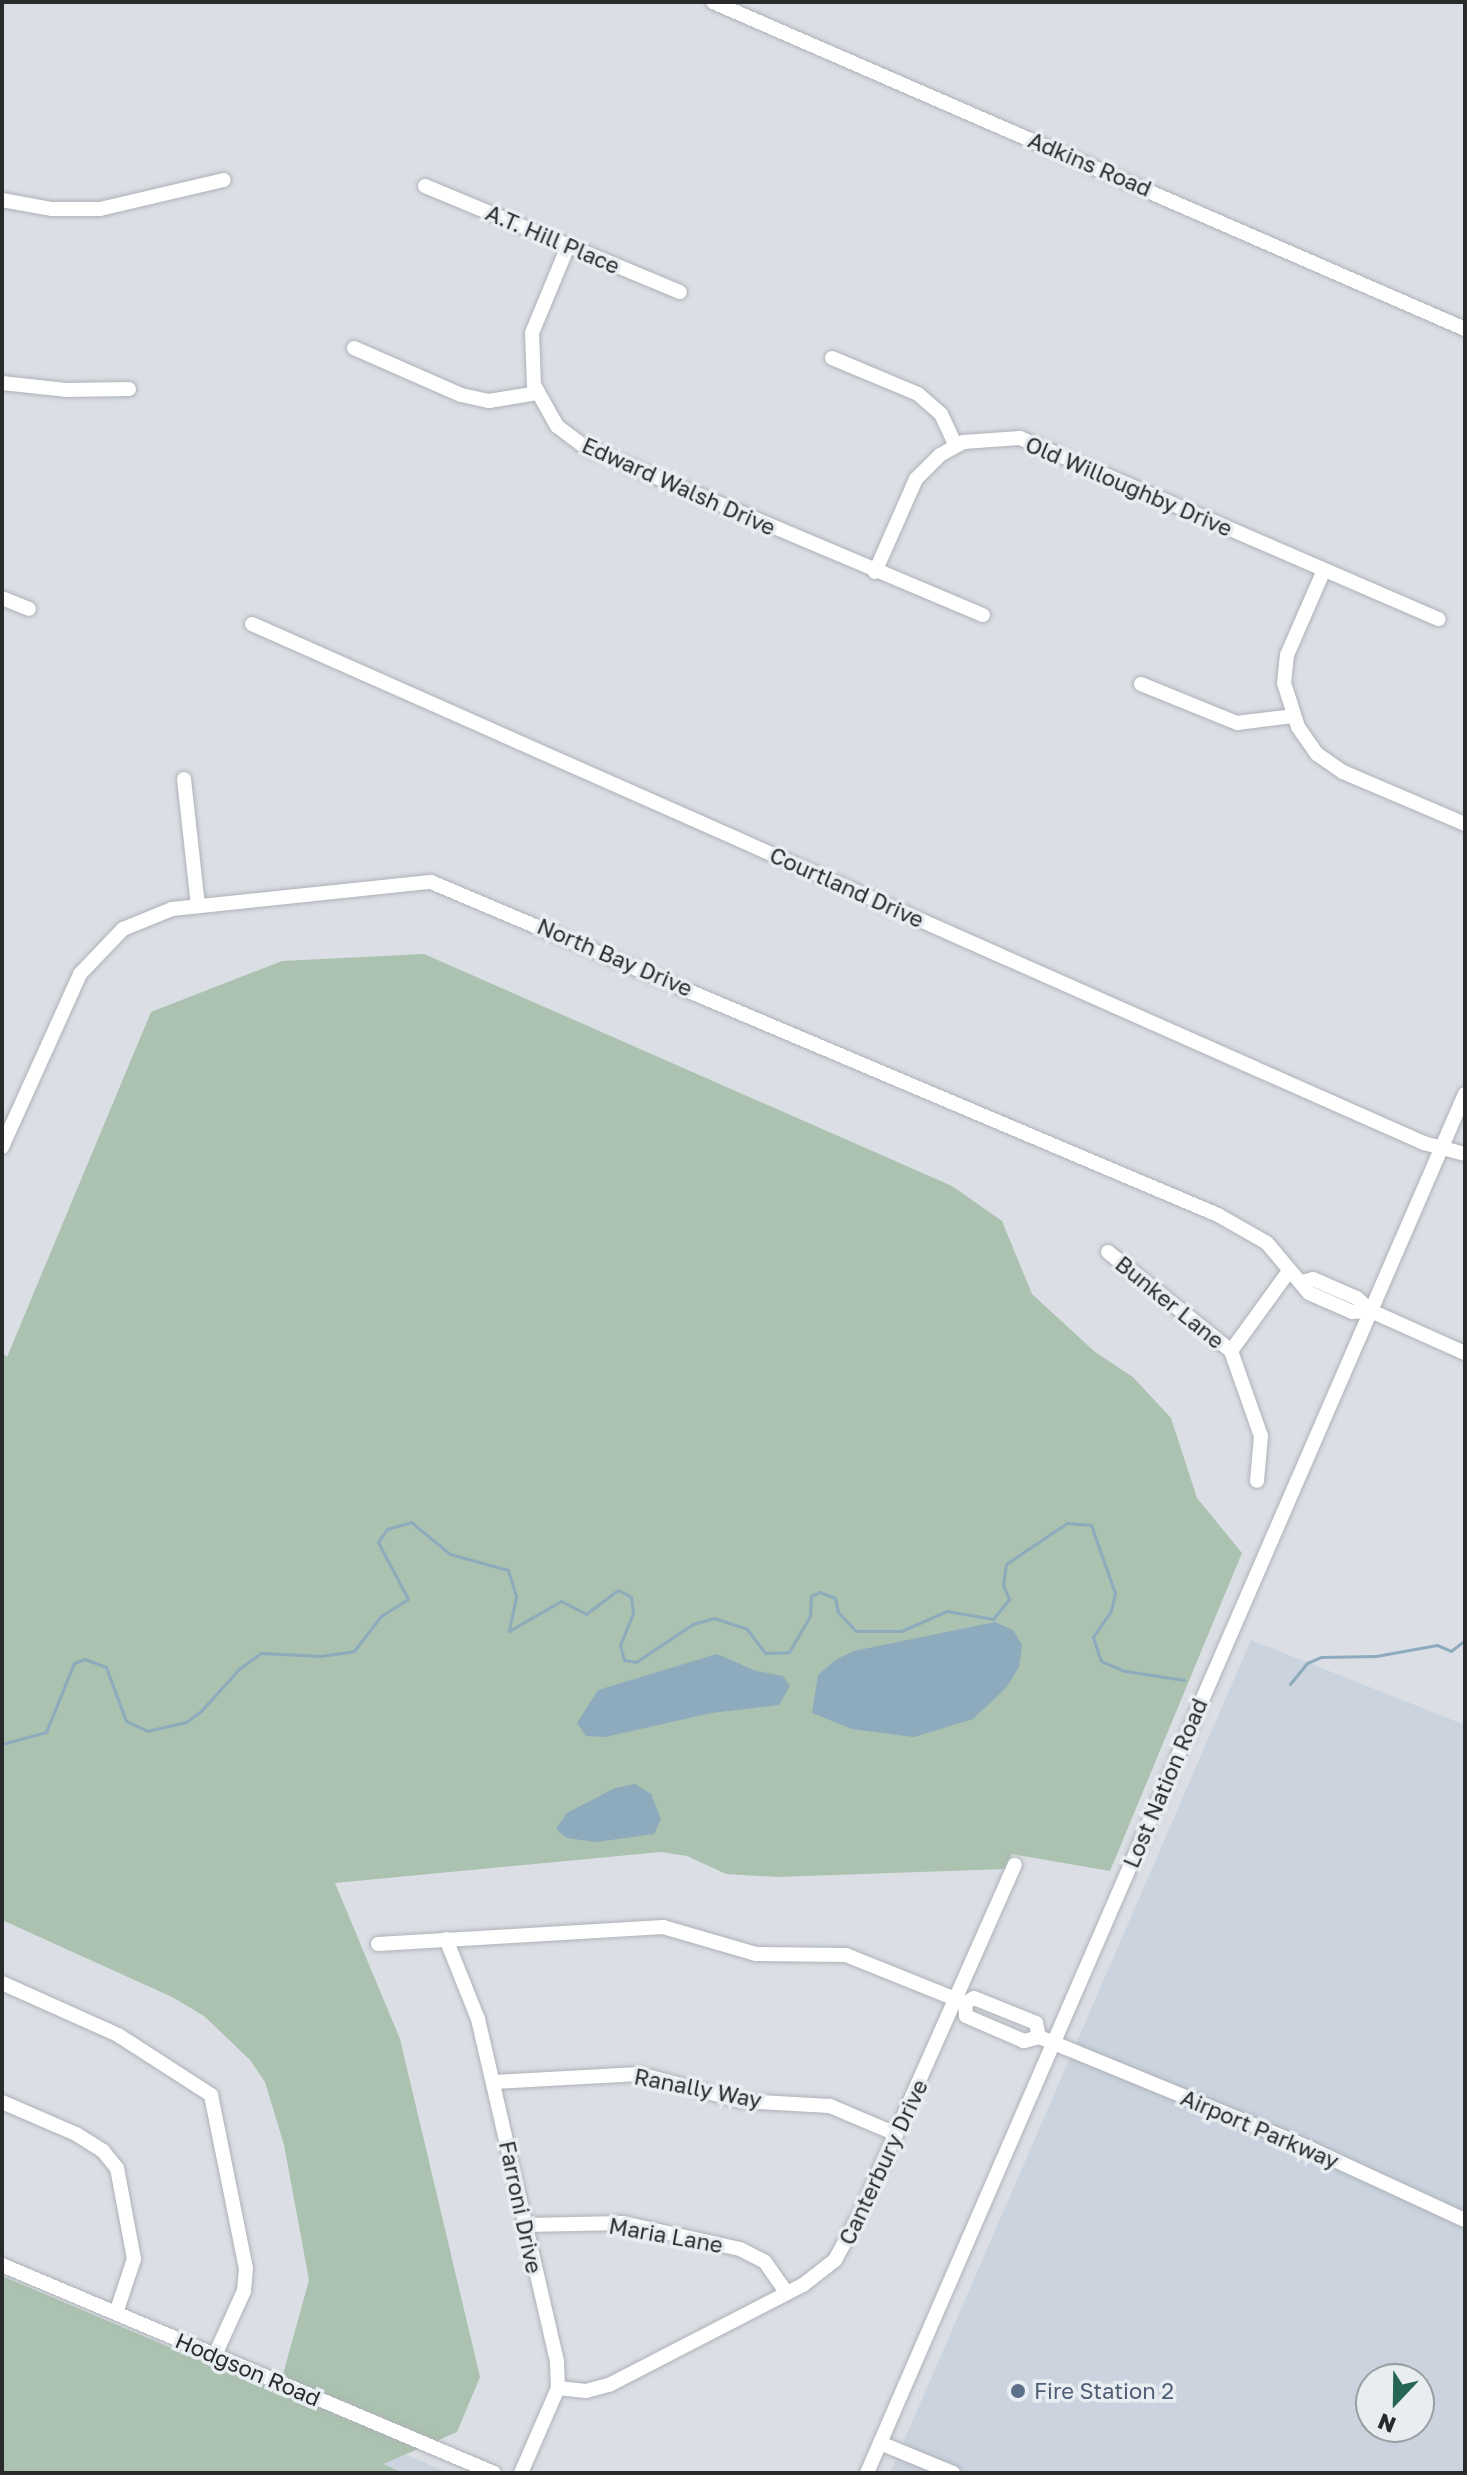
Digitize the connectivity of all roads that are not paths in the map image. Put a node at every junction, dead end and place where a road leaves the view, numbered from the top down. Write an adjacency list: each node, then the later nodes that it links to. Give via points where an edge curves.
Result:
1 (713, 2): 7 (street, Adkins Road)
2 (224, 180): 4 (street, via 100,209 52,209)
3 (425, 186): 5 (street, A.T. Hill Place)
4 (2, 200)
5 (568, 246): 6 (street, A.T. Hill Place); 12 (street, Edward Walsh Drive, via 532,333)
6 (680, 292)
7 (1465, 329)
8 (354, 348): 12 (street, via 461,395 489,401)
9 (832, 358): 13 (street, via 918,394 941,414)
10 (2, 383): 11 (street)
11 (129, 389)
12 (538, 393): 15 (street, Edward Walsh Drive, via 557,426 585,447)
13 (956, 446): 14 (street, Old Willoughby Drive, via 987,438 1020,438); 15 (street, Old Willoughby Drive, via 916,479)
14 (1324, 570): 19 (street, Old Willoughby Drive); 22 (street, via 1287,655 1284,683)
15 (875, 572): 18 (street, Edward Walsh Drive)
16 (2, 598): 17 (street)
17 (29, 609)
18 (983, 615)
19 (1439, 619)
20 (252, 624): 27 (street, Courtland Drive, via 1424,1143)
21 (1141, 684): 22 (street, via 1237,723)
22 (1293, 716): 24 (street, via 1317,754 1343,772)
23 (184, 779): 25 (street)
24 (1465, 824)
25 (198, 906): 28 (street, North Bay Drive, via 147,916 107,940 87,962); 31 (street, North Bay Drive, via 411,881 446,886 1218,1215 1267,1243)
26 (1465, 1094): 27 (street, Lost Nation Road)
27 (1443, 1145): 29 (street, Courtland Drive); 32 (street, Lost Nation Road)
28 (2, 1147)
29 (1465, 1154)
30 (1108, 1252): 33 (street, Bunker Lane)
31 (1289, 1271): 32 (street, North Bay Drive, via 1302,1282 1313,1279 1357,1298); 33 (street, Bunker Lane)
32 (1371, 1311): 34 (street, North Bay Drive); 41 (street, Lost Nation Road)
33 (1231, 1351): 35 (street, Bunker Lane, via 1261,1436)
34 (1465, 1353)
35 (1257, 1481)
36 (1015, 1865): 40 (street, Canterbury Drive)
37 (446, 1939): 38 (street); 40 (street, via 663,1927 748,1953 846,1955); 42 (street, Farroni Drive, via 471,1998)
38 (378, 1944)
39 (2, 1983): 50 (street, via 118,2035 211,2095 246,2268 244,2291)
40 (960, 2001): 41 (street, via 974,1998 1036,2023); 41 (street, via 966,2016 1024,2041); 44 (street, Canterbury Drive)
41 (1046, 2039): 45 (street, Airport Parkway, via 1309,2148); 52 (street, Lost Nation Road)
42 (494, 2082): 44 (street, Ranally Way, via 639,2074 741,2101 830,2106); 46 (street, Farroni Drive)
43 (2, 2102): 49 (street, via 76,2134 103,2151 117,2168 134,2259)
44 (896, 2134): 48 (street, Canterbury Drive, via 842,2250 822,2272)
45 (1465, 2220)
46 (525, 2225): 48 (street, Maria Lane, via 623,2223 740,2249 765,2262); 51 (street, Farroni Drive)
47 (2, 2265): 49 (street, Hodgson Road)
48 (787, 2293): 51 (street, Canterbury Drive, via 609,2385 586,2391)
49 (116, 2313): 50 (street, Hodgson Road)
50 (215, 2355): 53 (street, Hodgson Road)
51 (558, 2388): 54 (street)
52 (880, 2443): 55 (street, Lost Nation Road); 56 (street)
53 (494, 2473)
54 (521, 2473)
55 (867, 2473)
56 (953, 2473)

